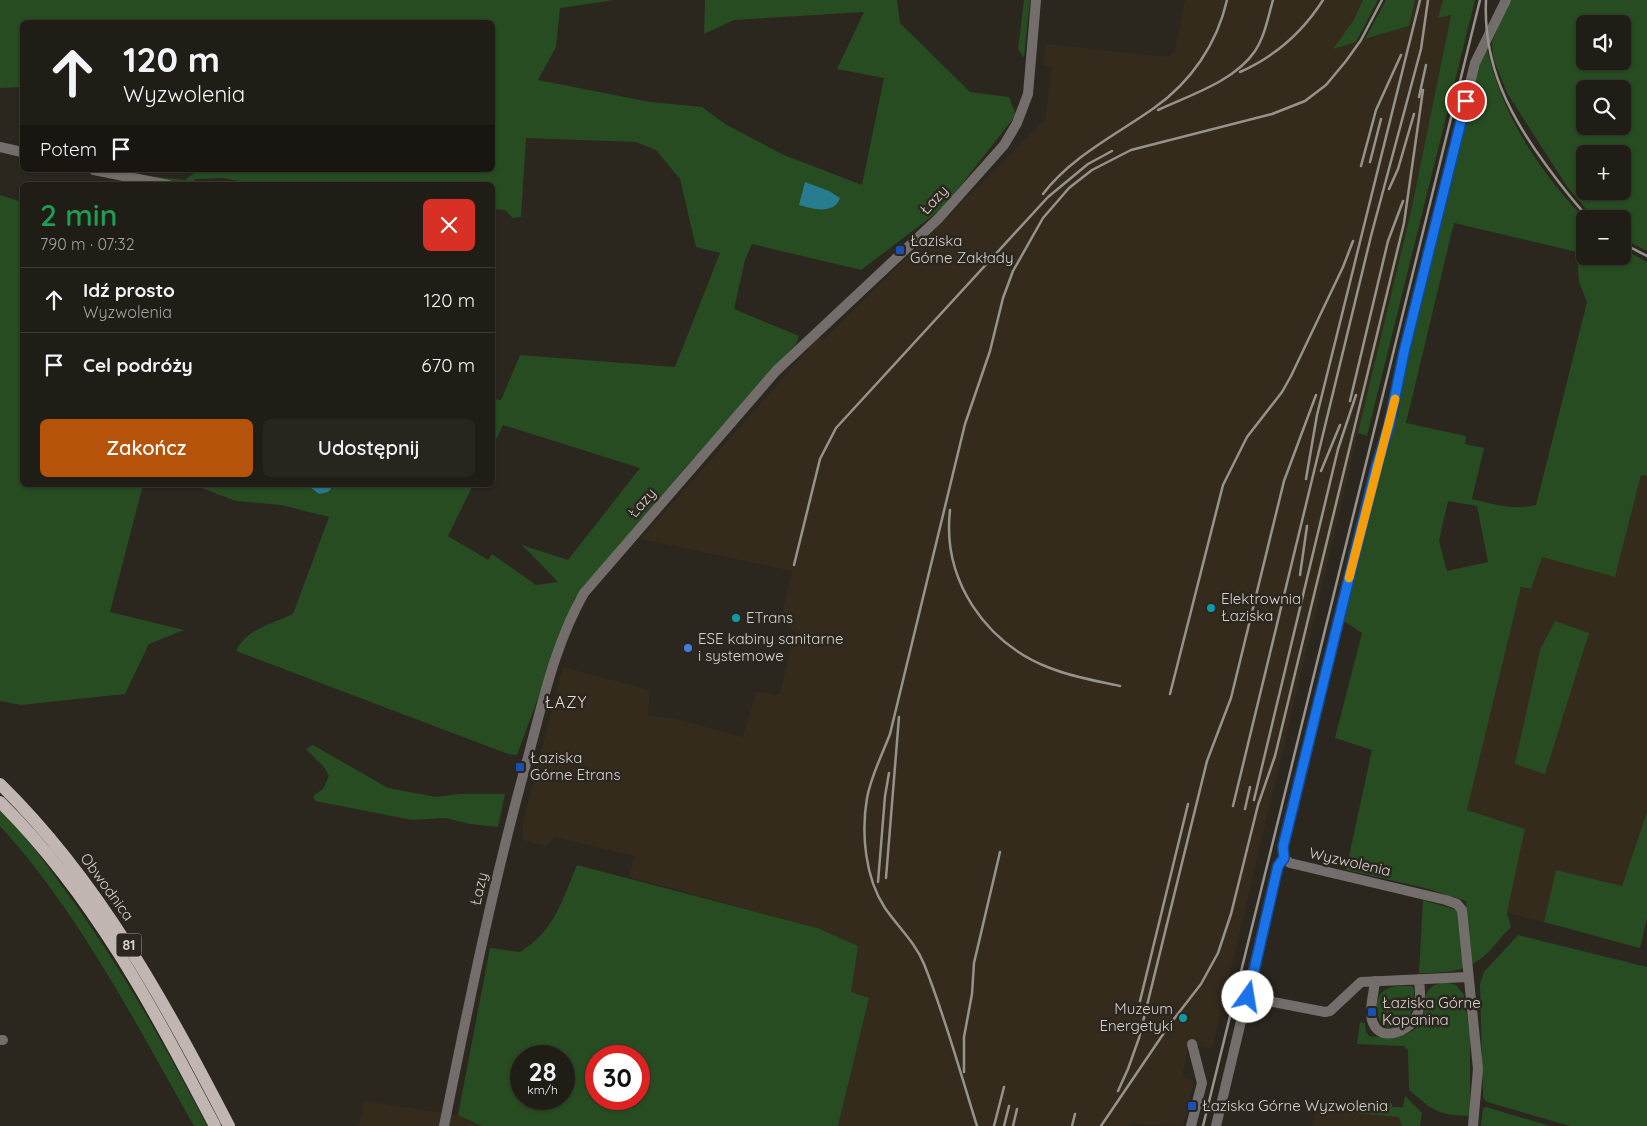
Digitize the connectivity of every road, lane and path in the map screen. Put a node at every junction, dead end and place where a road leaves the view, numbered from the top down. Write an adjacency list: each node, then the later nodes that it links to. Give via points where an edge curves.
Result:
1 (1036, 0): 18 (street, Łazy, via 1028,94 1004,145 939,218 776,371 584,593 569,619 556,654 508,828)
2 (1506, 0): 9 (street, via 1479,53 1470,82 1389,426 1283,847)
3 (0, 147): 4 (street)
4 (20, 152)
5 (104, 172): 6 (street)
6 (153, 182)
7 (0, 784): 17 (main road, Obwodnica / 81, via 50,837 120,931 165,1005)
8 (0, 802): 16 (main road, Obwodnica / 81, via 48,854 109,936 158,1016)
9 (1284, 858): 10 (street, Wyzwolenia, via 1290,863 1457,904 1462,910); 13 (street, via 1278,866)
10 (1468, 977): 11 (street); 20 (street, Wyzwolenia, via 1478,1070)
11 (1420, 979): 12 (street); 12 (street, via 1420,1006 1416,1017 1409,1027 1397,1033 1384,1033 1376,1029 1372,1021)
12 (1375, 981): 13 (street, via 1361,982 1325,1012)
13 (1248, 997): 15 (street)
14 (1192, 1044): 19 (street, via 1202,1083)
15 (1217, 1122)
16 (215, 1126)
17 (229, 1126)
18 (444, 1126)
19 (1191, 1126)
20 (1473, 1126)

